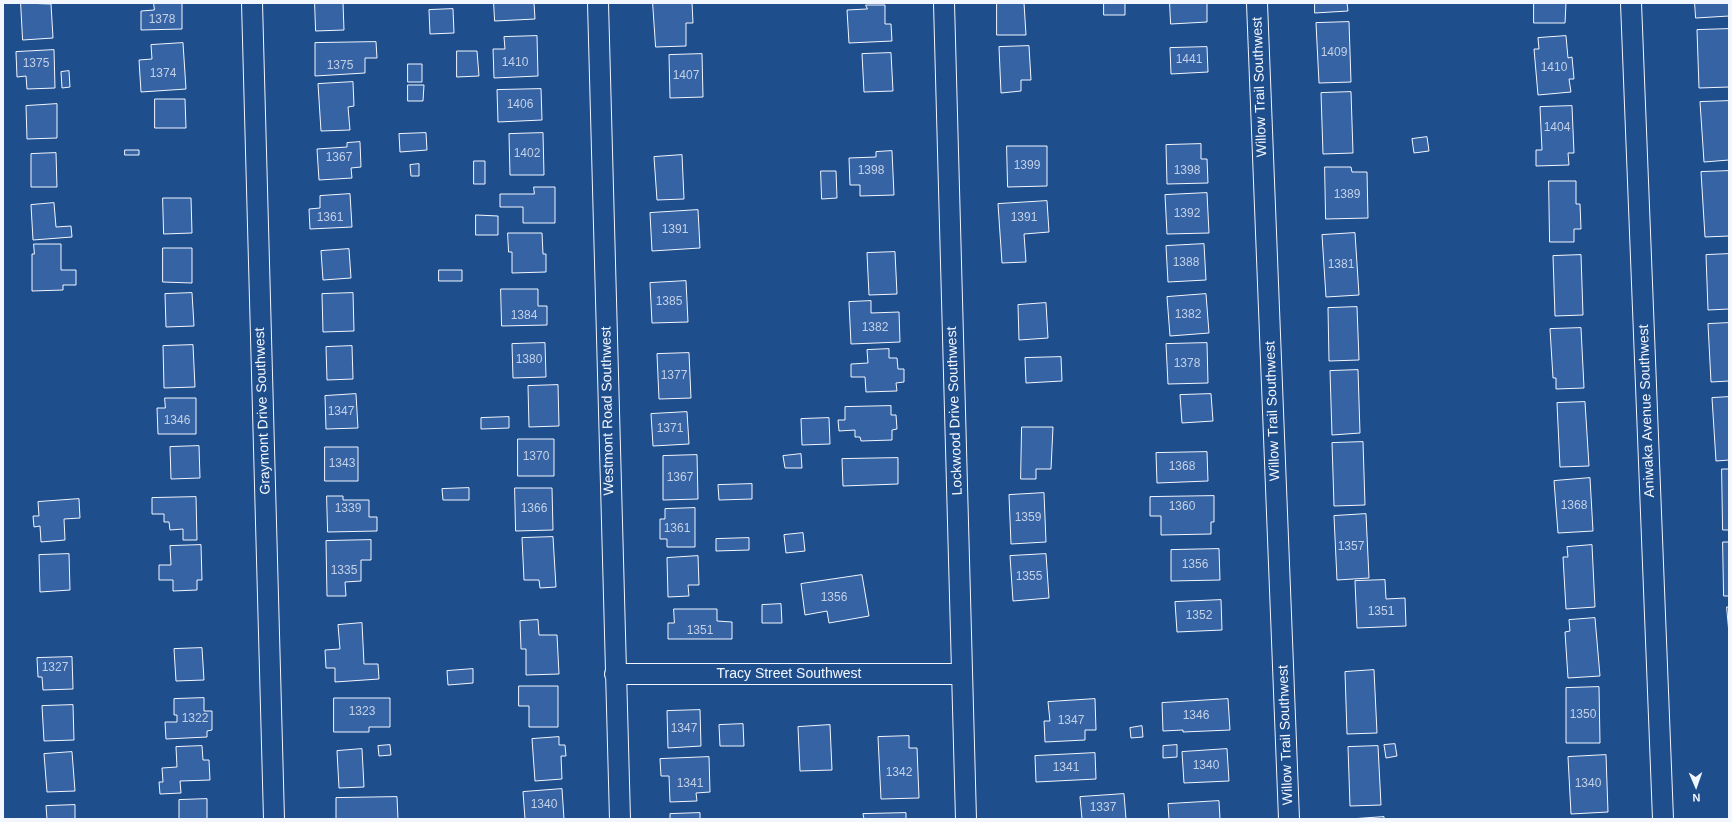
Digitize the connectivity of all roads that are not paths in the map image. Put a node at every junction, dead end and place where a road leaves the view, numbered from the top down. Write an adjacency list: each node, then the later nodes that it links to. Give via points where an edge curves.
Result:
1 (252, 3): 8 (street, Graymont Drive Southwest)
2 (598, 3): 6 (street, Westmont Road Southwest)
3 (944, 3): 7 (street, Lockwood Drive Southwest)
4 (1257, 3): 11 (street, Willow Trail Southwest)
5 (1631, 3): 12 (street, Aniwaka Avenue Southwest)
6 (615, 674): 7 (street, Tracy Street Southwest); 9 (street, Westmont Road Southwest)
7 (962, 674): 10 (street, Lockwood Drive Southwest)
8 (274, 819)
9 (620, 819)
10 (966, 819)
11 (1289, 819)
12 (1663, 819)

